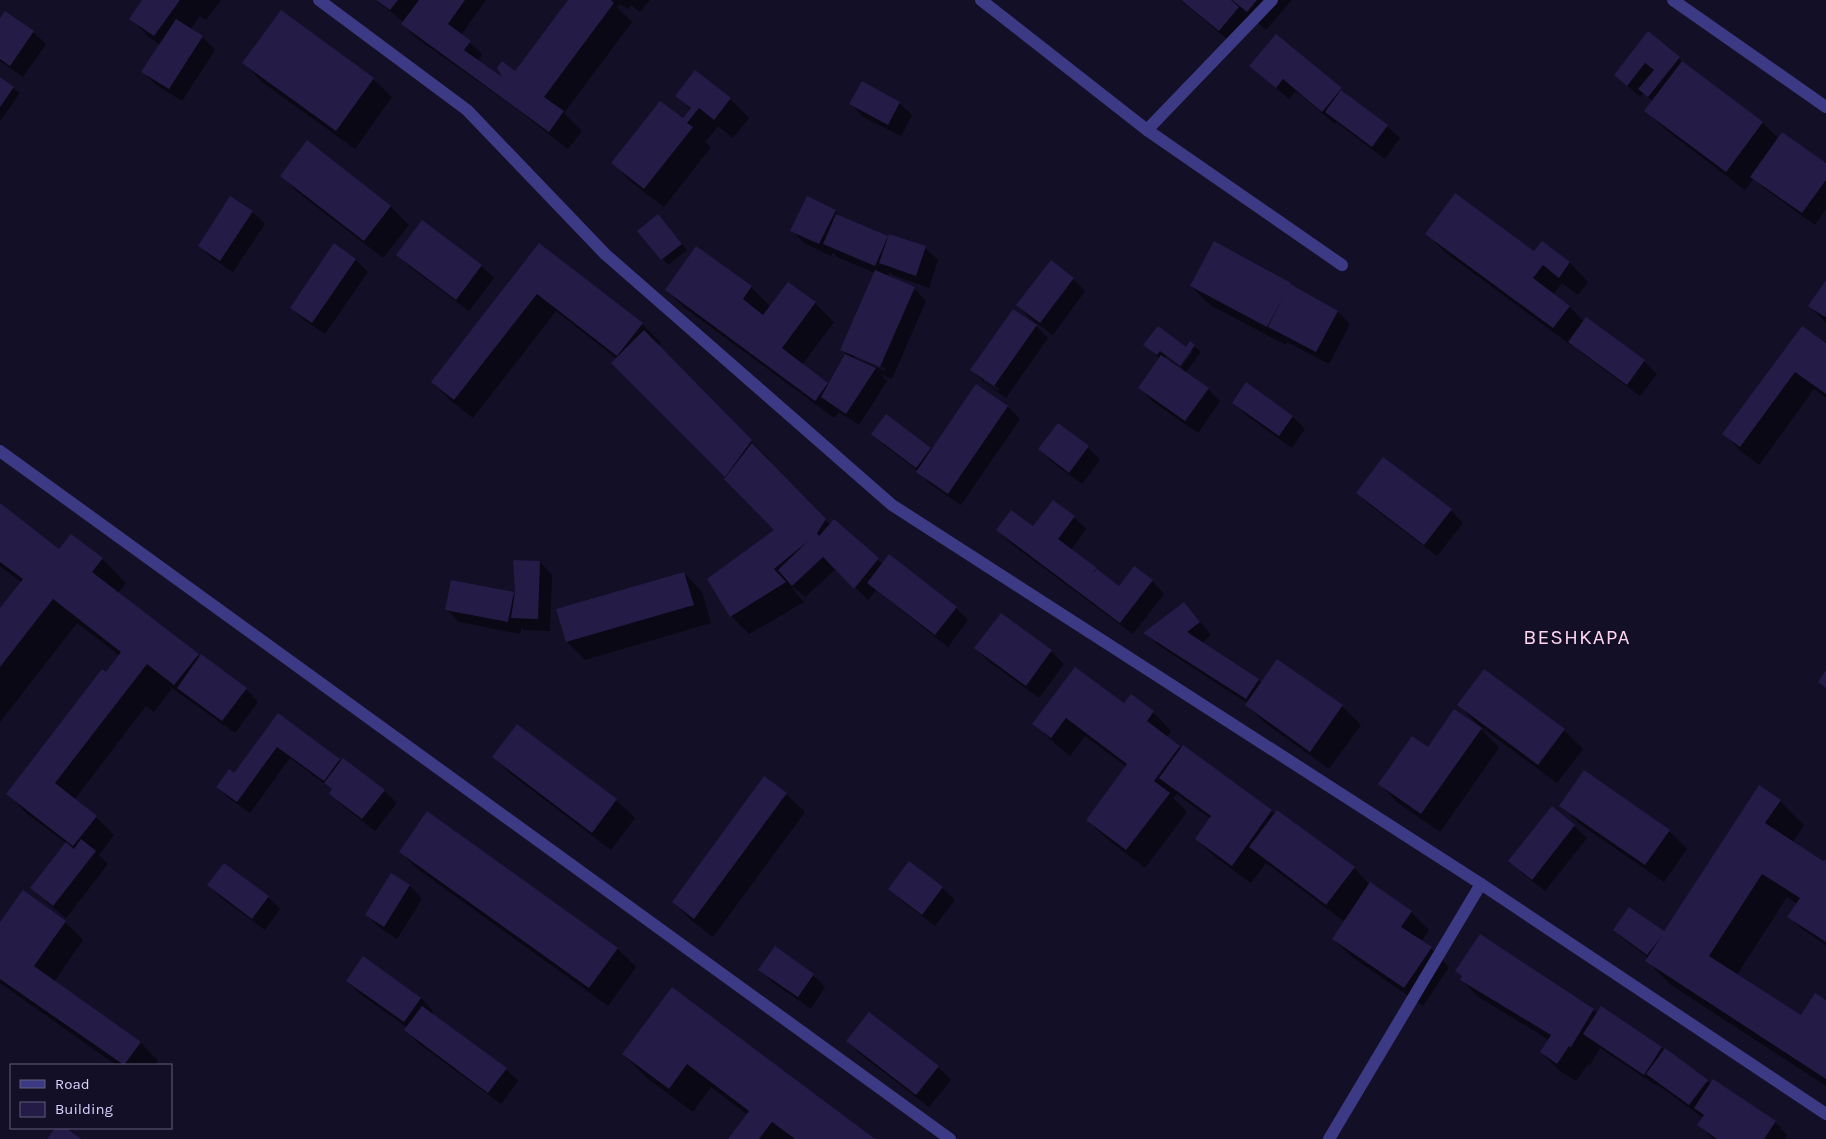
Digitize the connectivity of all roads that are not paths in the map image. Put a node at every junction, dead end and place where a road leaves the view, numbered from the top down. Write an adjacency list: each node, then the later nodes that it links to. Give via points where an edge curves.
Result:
1 (319, 0): 9 (street, via 466,110 605,254 892,505)
2 (981, 0): 6 (street)
3 (1272, 0): 6 (street)
4 (1673, 0): 5 (street)
5 (1826, 108)
6 (1147, 130): 7 (street)
7 (1342, 265)
8 (0, 451): 11 (street)
9 (1481, 884): 10 (street); 12 (street)
10 (1826, 1114)
11 (950, 1139)
12 (1330, 1139)

